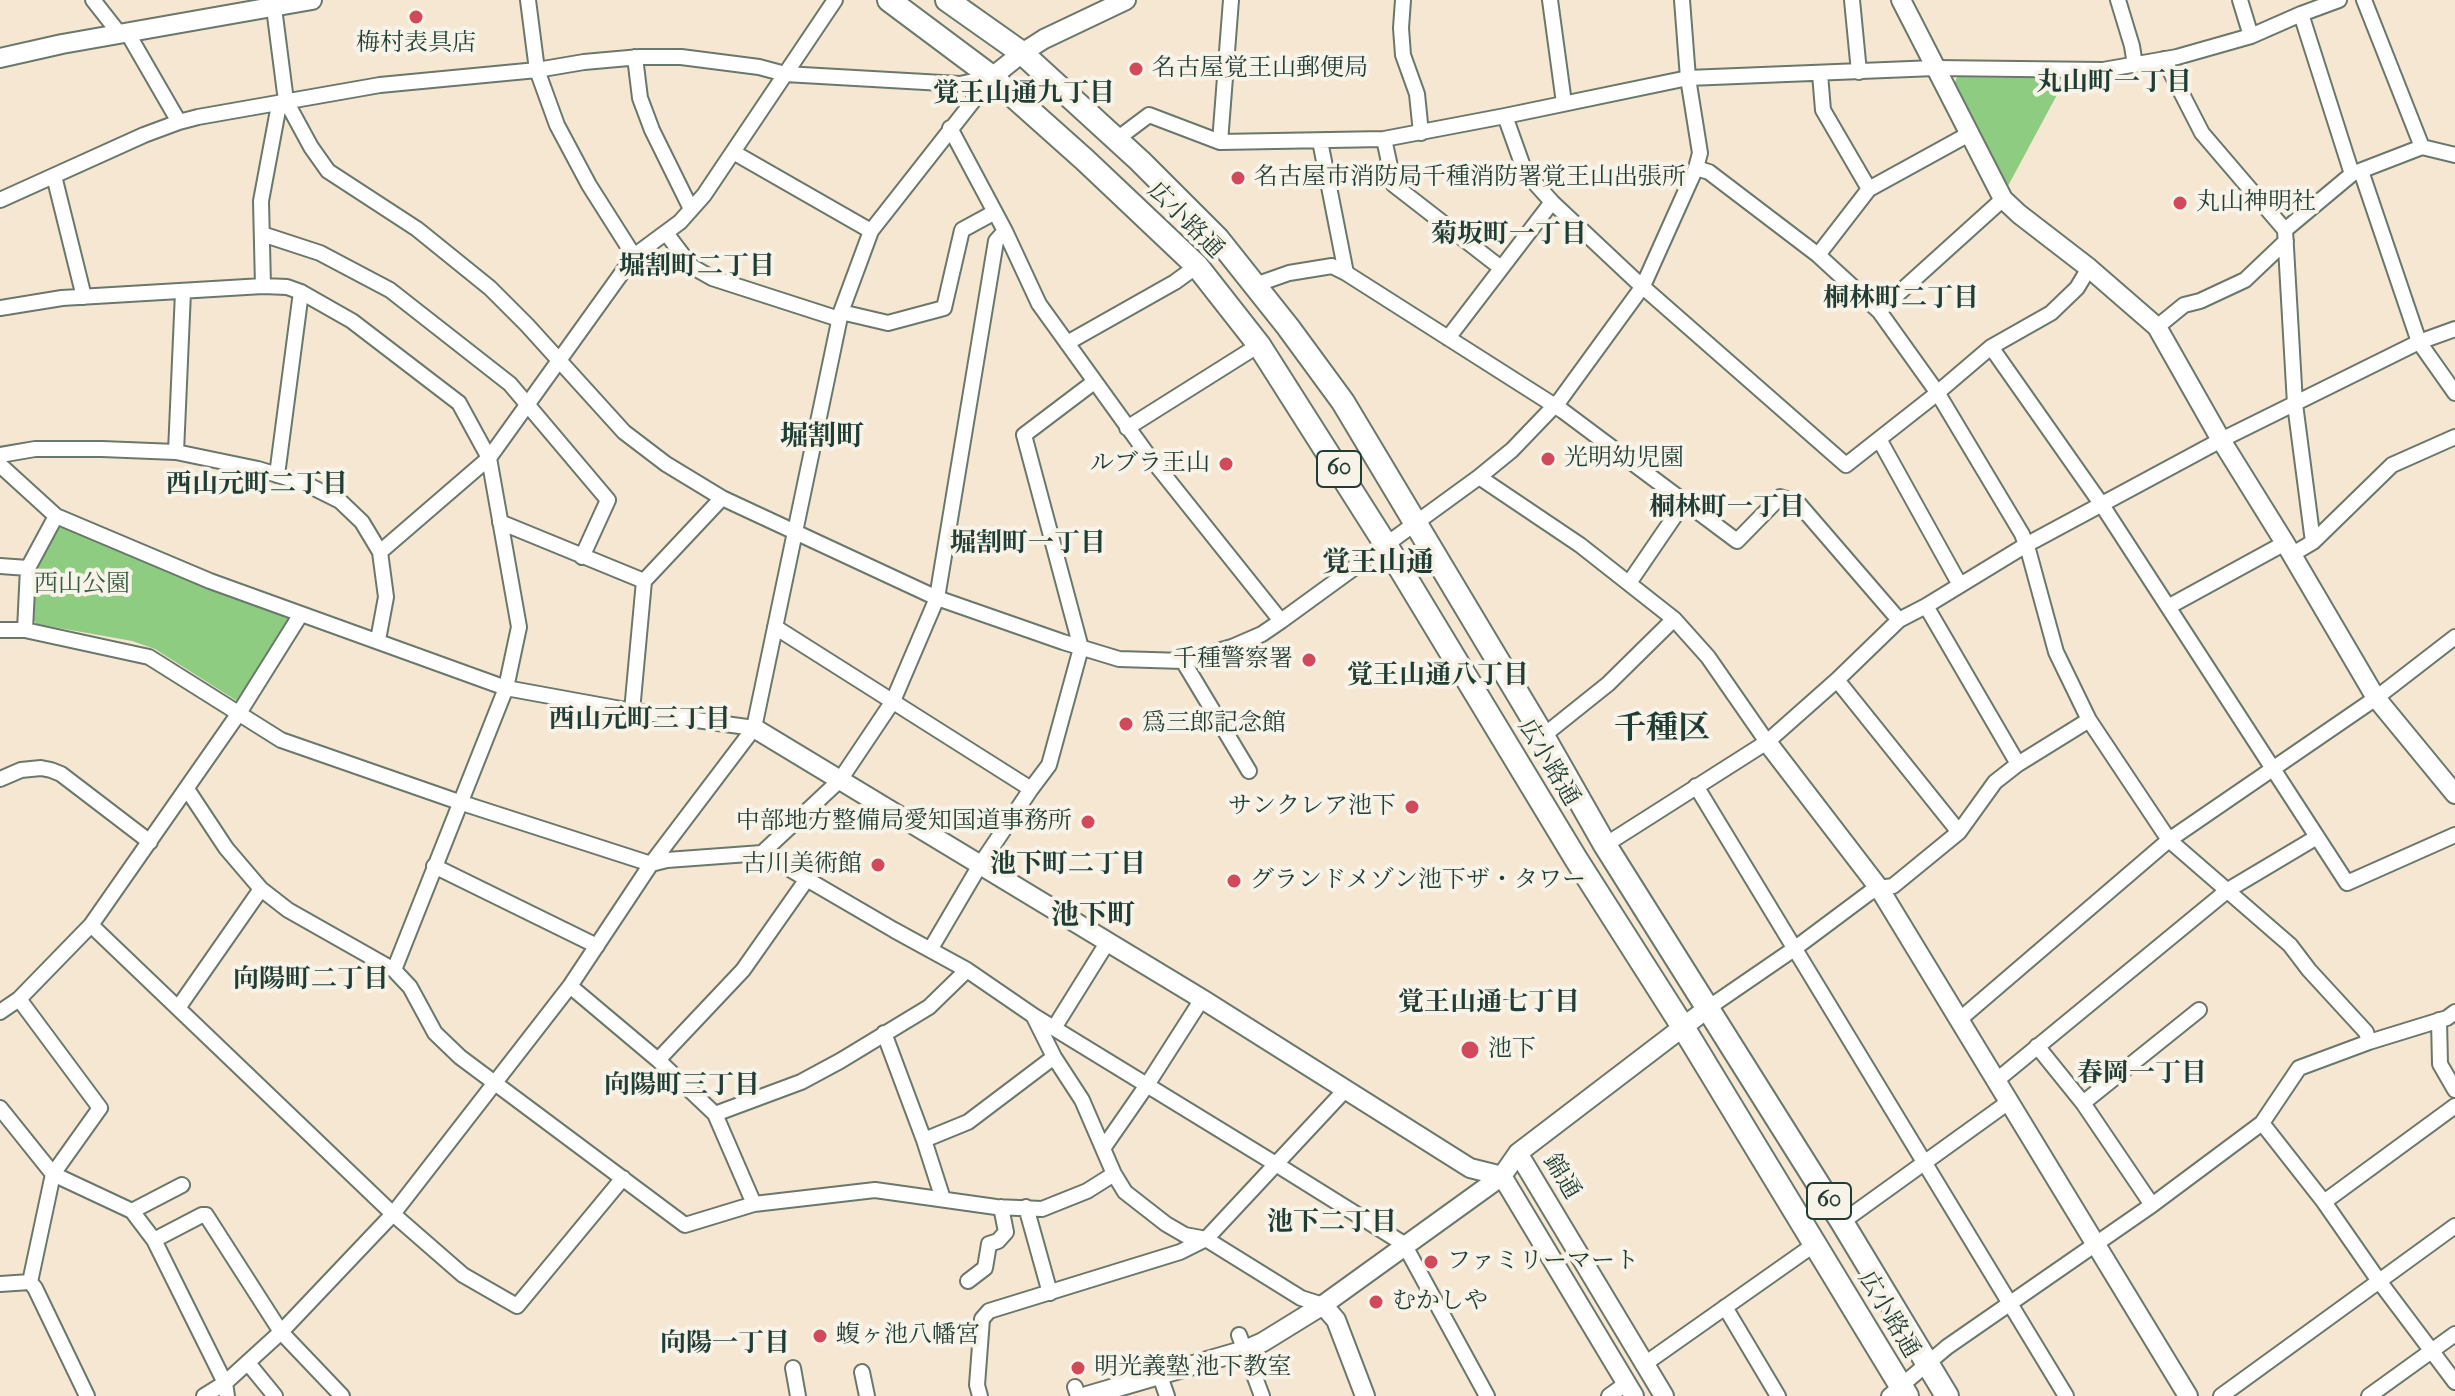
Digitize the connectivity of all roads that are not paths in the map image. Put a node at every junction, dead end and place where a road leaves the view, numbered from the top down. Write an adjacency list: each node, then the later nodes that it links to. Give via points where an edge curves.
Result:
1 (93, 0): 21 (street)
2 (312, 0): 18 (street)
3 (528, 0): 29 (street)
4 (835, 0): 31 (street)
5 (889, 0): 33 (main road, 広小路通 / 60)
6 (947, 0): 19 (main road, 広小路通 / 60)
7 (1126, 0): 23 (street)
8 (1231, 0): 45 (street)
9 (1403, 0): 40 (street, via 1403,55 1417,94)
10 (1550, 0): 36 (street)
11 (1682, 0): 34 (street)
12 (1852, 0): 30 (street)
13 (1901, 0): 28 (street)
14 (2118, 0): 27 (street)
15 (2240, 0): 22 (street)
16 (2339, 0): 20 (street)
17 (2364, 0): 46 (street)
18 (273, 3): 21 (street); 35 (street)
19 (968, 7): 23 (main road, 広小路通 / 60)
20 (2301, 14): 22 (street); 50 (street)
21 (123, 32): 24 (street); 38 (street)
22 (2251, 36): 26 (street)
23 (1022, 53): 33 (street); 42 (main road, 広小路通 / 60)
24 (1, 54)
25 (635, 57): 29 (street); 31 (street, via 681,57); 56 (street, via 640,98)
26 (2164, 59): 27 (street); 62 (street, via 2202,133)
27 (2135, 65): 28 (street, via 2103,70)
28 (1935, 68): 30 (street); 41 (street)
29 (537, 70): 35 (street, via 380,85); 64 (street, via 557,125)
30 (1859, 72): 32 (street)
31 (785, 74): 33 (street, via 960,84); 47 (street)
32 (1820, 74): 34 (street); 52 (street, via 1823,110)
33 (992, 77): 39 (street); 65 (main road, 広小路通 / 60)
34 (1688, 78): 36 (street); 49 (street, via 1700,153)
35 (286, 101): 38 (street); 61 (street, via 278,110 261,201); 85 (street, via 328,171 417,229 490,288)
36 (1564, 103): 37 (street)
37 (1505, 116): 40 (street); 55 (street, via 1525,172)
38 (179, 122): 51 (street)
39 (950, 128): 57 (street); 58 (street)
40 (1421, 133): 43 (street)
41 (1969, 134): 52 (street); 53 (street)
42 (1117, 139): 45 (street, via 1149,115); 69 (main road, 広小路通 / 60, via 1218,239)
43 (1384, 139): 44 (street); 66 (street, via 1394,185)
44 (1320, 141): 45 (street); 68 (street)
45 (1220, 142)
46 (2422, 147): 48 (street); 50 (street)
47 (733, 152): 56 (street); 58 (street)
48 (2455, 155)
49 (1696, 168): 63 (street, via 1709,172); 71 (street)
50 (2357, 172): 62 (street); 81 (street)
51 (54, 176): 54 (street); 74 (street)
52 (1869, 189): 63 (street)
53 (2003, 199): 67 (street); 76 (street)
54 (0, 200)
55 (1552, 202): 66 (street); 71 (street)
56 (691, 209): 60 (street)
57 (995, 212): 59 (street); 77 (street, via 962,230 944,308 888,323)
58 (871, 231): 77 (street)
59 (1005, 231): 82 (street, via 1039,304); 120 (street, via 996,241)
60 (666, 233): 64 (street); 77 (street, via 691,266 712,278)
61 (262, 234): 70 (street); 90 (street, via 320,253 390,290 510,384)
62 (2286, 236): 78 (street, via 2245,280 2184,305); 89 (street)
63 (1818, 255): 76 (street)
64 (634, 256): 85 (street)
65 (1197, 266): 82 (street); 83 (main road, 広小路通 / 60)
66 (1501, 268): 80 (street)
67 (2089, 268): 78 (street); 84 (street, via 2051,313)
68 (1346, 273): 69 (street, via 1332,266); 80 (street)
69 (1255, 285): 107 (main road, 広小路通 / 60, via 1343,402)
70 (263, 286): 72 (street); 73 (street)
71 (1643, 286): 91 (street); 94 (street, via 1846,465)
72 (183, 292): 74 (street); 96 (street)
73 (301, 292): 98 (street, via 352,321 459,403); 100 (street)
74 (84, 297): 75 (street)
75 (0, 308)
76 (1879, 311): 87 (street)
77 (840, 315): 108 (street)
78 (2157, 327): 95 (street)
79 (2455, 329): 81 (street)
80 (1448, 338): 91 (street)
81 (2419, 342): 88 (street); 89 (street)
82 (1067, 343): 86 (street)
83 (1259, 345): 92 (street); 110 (main road, 広小路通 / 60)
84 (1991, 347): 87 (street); 104 (street)
85 (559, 362): 90 (street); 102 (street, via 624,432)
86 (1094, 382): 92 (street); 132 (street, via 1024,435)
87 (1937, 392): 94 (street); 111 (street)
88 (2455, 393)
89 (2295, 404): 95 (street); 109 (street)
90 (528, 405): 98 (street); 114 (street, via 608,500)
91 (1553, 406): 101 (street); 103 (street)
92 (1127, 428): 126 (street)
93 (2455, 437): 109 (street, via 2392,465)
94 (1879, 439): 119 (street)
95 (2221, 440): 104 (street); 112 (street)
96 (176, 452): 97 (street, via 49,449); 100 (street)
97 (0, 455)
98 (489, 458): 106 (street); 113 (street)
99 (0, 465): 105 (street)
100 (277, 475): 113 (street, via 340,501 362,522)
101 (1479, 477): 107 (street); 118 (street)
102 (722, 498): 108 (street); 117 (street)
103 (1685, 501): 118 (street); 125 (street, via 1737,541 1780,497 1798,503)
104 (2102, 505): 111 (street); 122 (street)
105 (56, 516): 116 (street); 123 (street)
106 (500, 522): 114 (street); 135 (street, via 519,627)
107 (1416, 523): 110 (street); 142 (main road, 広小路通 / 60)
108 (795, 533): 120 (street); 127 (street)
109 (2313, 542): 112 (street)
110 (1386, 545): 126 (street); 185 (main road, 広小路通 / 60)
111 (2026, 545): 119 (street); 140 (street, via 2056,652)
112 (2288, 549): 122 (street); 136 (street)
113 (380, 552): 131 (street, via 386,597)
114 (582, 557): 117 (street)
115 (0, 566): 116 (street)
116 (28, 568): 129 (street)
117 (644, 581): 138 (street)
118 (1629, 583): 124 (street)
119 (1960, 585): 121 (street)
120 (937, 598): 132 (street); 137 (street)
121 (1926, 606): 125 (street); 144 (street)
122 (2168, 607): 145 (street)
123 (301, 614): 131 (street); 139 (street)
124 (1674, 619): 142 (street, via 1608,684); 143 (street, via 1708,657)
125 (1899, 620): 134 (street)
126 (1281, 621): 133 (street, via 1232,647)
127 (775, 627): 137 (street); 141 (street)
128 (0, 630): 129 (street)
129 (25, 630): 139 (street, via 149,657)
130 (2455, 637): 136 (street)
131 (378, 640): 135 (street)
132 (1081, 648): 133 (street, via 1119,659); 151 (street, via 1049,765)
133 (1183, 661): 146 (street)
134 (1837, 680): 143 (street); 154 (street)
135 (506, 688): 138 (street); 153 (street)
136 (2376, 698): 145 (street); 152 (street)
137 (893, 701): 148 (street); 151 (street)
138 (632, 711): 141 (street)
139 (239, 713): 150 (street); 153 (street, via 281,740)
140 (2089, 720): 144 (street); 157 (street)
141 (754, 728): 148 (street); 161 (street)
142 (1543, 736): 159 (main road, 広小路通 / 60)
143 (1767, 742): 149 (street); 165 (street)
144 (2018, 764): 154 (street, via 1995,782)
145 (2274, 769): 156 (street); 157 (street)
146 (1249, 771)
147 (0, 779): 158 (street, via 41,768 61,774)
148 (840, 780): 160 (street); 162 (street)
149 (1696, 786): 159 (street); 171 (street)
150 (187, 789): 158 (street); 166 (street)
151 (1031, 789): 162 (street)
152 (2455, 794)
153 (459, 802): 161 (street); 163 (street)
154 (1959, 832): 165 (street, via 1893,886)
155 (2455, 835): 156 (street, via 2347,883)
156 (2317, 837): 167 (street)
157 (2169, 840): 167 (street); 183 (street)
158 (150, 842): 168 (street)
159 (1605, 845): 179 (main road, 広小路通 / 60)
160 (762, 853): 161 (street); 164 (street)
161 (651, 864): 170 (street)
162 (980, 865): 169 (street); 172 (street)
163 (434, 866): 170 (street); 173 (street)
164 (807, 879): 172 (street); 191 (street, via 743,970)
165 (1879, 888): 171 (street); 183 (street)
166 (261, 889): 173 (street); 178 (street)
167 (2228, 890): 188 (street, via 2290,945); 189 (street)
168 (91, 925): 177 (street); 178 (street)
169 (1107, 943): 176 (street); 186 (street)
170 (597, 946): 175 (street)
171 (1794, 949): 179 (street); 206 (street)
172 (930, 950): 174 (street)
173 (394, 970): 193 (street, via 410,987 435,1033)
174 (967, 970): 182 (street); 187 (street, via 929,1007)
175 (570, 986): 191 (street); 193 (street)
176 (1202, 999): 194 (street); 195 (street)
177 (6, 1004): 209 (street, via 100,1108)
178 (178, 1008): 222 (street)
179 (1708, 1008): 185 (street); 223 (main road, 広小路通 / 60)
180 (2199, 1010): 198 (street)
181 (2455, 1012): 184 (street)
182 (1034, 1016): 186 (street); 190 (street)
183 (1959, 1020): 192 (street)
184 (2439, 1020): 188 (street); 196 (street, via 2440,1064)
185 (1683, 1027): 205 (street); 228 (main road, 広小路通 / 60)
186 (1054, 1028): 194 (street)
187 (884, 1033): 201 (street, via 801,1082); 203 (street)
188 (2369, 1042): 202 (street, via 2299,1068)
189 (2037, 1046): 192 (street); 198 (street)
190 (1054, 1057): 203 (street, via 968,1122); 204 (street)
191 (658, 1060): 201 (street)
192 (1997, 1080): 197 (street)
193 (496, 1083): 212 (street); 222 (street)
194 (1147, 1085): 204 (street); 207 (street)
195 (1346, 1089): 207 (street); 208 (street)
196 (2455, 1090)
197 (2010, 1101): 206 (street); 229 (street)
198 (2083, 1103): 218 (street)
199 (2455, 1106): 216 (street)
200 (0, 1108): 209 (street)
201 (715, 1114): 217 (street)
202 (2262, 1123): 216 (street); 218 (street)
203 (924, 1140): 215 (street)
204 (1104, 1147): 210 (street)
205 (1518, 1153): 208 (street, 錦通); 211 (street); 243 (street, 錦通)
206 (1925, 1162): 223 (street); 235 (street)
207 (1275, 1163): 225 (street); 227 (street)
208 (1470, 1168): 211 (street); 214 (street)
209 (53, 1174): 221 (street); 232 (street)
210 (1114, 1174): 220 (street, via 1066,1201 1042,1209); 225 (street, via 1125,1192 1166,1224)
211 (1502, 1176): 214 (street); 250 (street, 錦通)
212 (623, 1178): 217 (street, via 685,1225); 222 (street, via 517,1306 463,1275)
213 (182, 1185): 221 (street)
214 (1474, 1196): 227 (street)
215 (943, 1199): 217 (street, via 875,1190); 219 (street)
216 (2324, 1202): 231 (street)
217 (754, 1204)
218 (2152, 1205): 229 (street)
219 (1001, 1207): 220 (street); 230 (street, via 1006,1232 989,1244 985,1268)
220 (1026, 1207): 234 (street)
221 (132, 1211): 226 (street)
222 (393, 1214): 238 (street)
223 (1842, 1222): 244 (main road, 広小路通 / 60)
224 (2455, 1226): 231 (street)
225 (1206, 1239): 234 (street); 236 (street, via 1301,1298)
226 (154, 1240): 238 (street, via 206,1215); 249 (street)
227 (1404, 1244): 236 (street); 263 (street)
228 (1815, 1244): 237 (street); 252 (main road, 広小路通 / 60)
229 (2096, 1244): 235 (street); 269 (street)
230 (968, 1281)
231 (2379, 1281): 241 (street); 270 (street)
232 (30, 1282): 233 (street); 253 (street)
233 (0, 1284)
234 (1050, 1293): 259 (street, via 989,1311 982,1319)
235 (2011, 1303): 244 (street); 268 (street)
236 (1323, 1305): 240 (street, via 1263,1342); 262 (street, via 1336,1320)
237 (1725, 1307): 243 (street); 266 (street)
238 (281, 1332): 242 (street); 256 (street)
239 (2455, 1334): 241 (street)
240 (1242, 1343): 247 (street); 261 (street)
241 (2431, 1350): 248 (street); 271 (street)
242 (248, 1363): 249 (street); 255 (street)
243 (1646, 1363): 265 (street, 錦通)
244 (1929, 1364): 252 (street); 267 (main road, 広小路通 / 60)
245 (793, 1368): 257 (street)
246 (862, 1372): 258 (street)
247 (1160, 1376): 251 (street); 260 (street)
248 (2455, 1382)
249 (226, 1390): 254 (street)
250 (1630, 1390): 264 (street)
251 (1080, 1393)
252 (1899, 1393)
253 (87, 1396)
254 (204, 1396)
255 (275, 1396)
256 (342, 1396)
257 (798, 1396)
258 (867, 1396)
259 (980, 1396)
260 (1167, 1396)
261 (1262, 1396)
262 (1365, 1396)
263 (1487, 1396)
264 (1609, 1396)
265 (1664, 1396)
266 (1778, 1396)
267 (1947, 1396)
268 (2066, 1396)
269 (2188, 1396)
270 (2221, 1396)
271 (2369, 1396)

